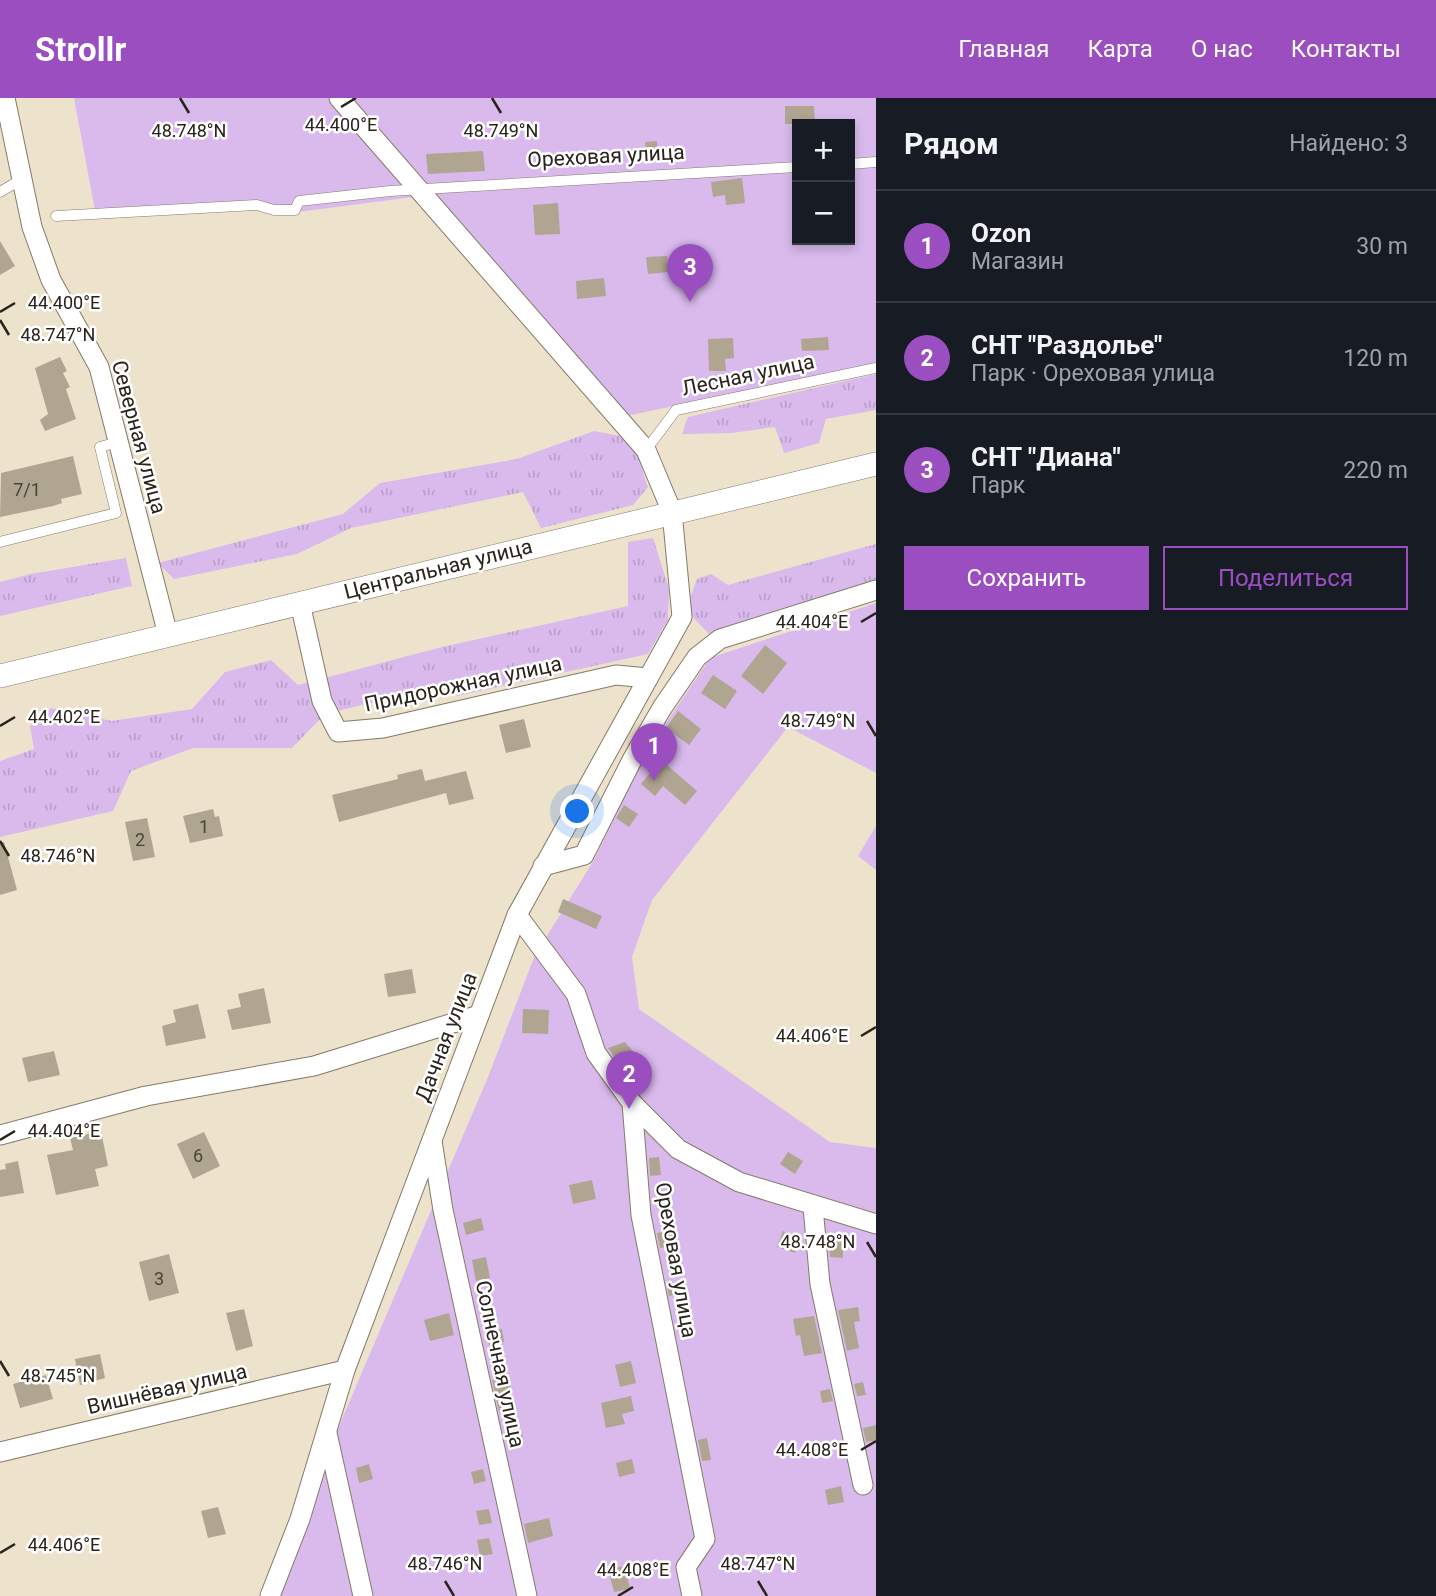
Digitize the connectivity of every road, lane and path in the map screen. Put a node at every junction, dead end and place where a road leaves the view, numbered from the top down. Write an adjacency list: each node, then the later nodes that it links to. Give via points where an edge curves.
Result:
1 (5, 98): 6 (street, Северная улица)
2 (339, 98): 7 (street, Дачная улица)
3 (876, 162): 4 (lane)
4 (855, 164)
5 (792, 167): 7 (lane, Ореховая улица)
6 (22, 179): 8 (lane); 11 (street, Северная улица, via 32,227 51,280 99,366)
7 (417, 190): 9 (lane, Ореховая улица, via 299,201 295,210 257,205); 12 (street, Дачная улица)
8 (0, 192)
9 (56, 216)
10 (876, 368): 12 (lane, Лесная улица, via 676,410)
11 (118, 442): 15 (lane, via 100,447 116,513); 18 (street, Северная улица)
12 (646, 450): 14 (street, Дачная улица)
13 (876, 464): 14 (street, Центральная улица)
14 (673, 512): 17 (street, Центральная улица); 20 (street, Дачная улица, via 682,617)
15 (0, 542)
16 (876, 590): 21 (street, via 720,639 697,657 644,739 584,855)
17 (300, 603): 18 (street, Центральная улица); 20 (street, Придорожная улица, via 322,701 338,732 383,728 616,675)
18 (168, 635): 19 (street, Центральная улица)
19 (0, 676)
20 (648, 678): 21 (street, Дачная улица)
21 (543, 866): 22 (street, Дачная улица)
22 (516, 915): 23 (street, Дачная улица); 24 (street, via 576,994 596,1053)
23 (479, 1015): 25 (street, via 314,1066 146,1096); 26 (street, Дачная улица)
24 (632, 1103): 27 (street, via 678,1149 739,1182); 36 (street, Ореховая улица, via 641,1215 705,1539 686,1567)
25 (0, 1135)
26 (432, 1140): 29 (street, Дачная улица); 35 (street, Солнечная улица, via 443,1210)
27 (813, 1207): 28 (street); 32 (street, via 820,1284)
28 (876, 1224)
29 (345, 1370): 30 (street, Дачная улица); 31 (street, Вишнёвая улица)
30 (327, 1431): 33 (street, Дачная улица); 34 (street)
31 (0, 1452)
32 (863, 1485)
33 (270, 1596)
34 (363, 1596)
35 (527, 1596)
36 (692, 1596)

